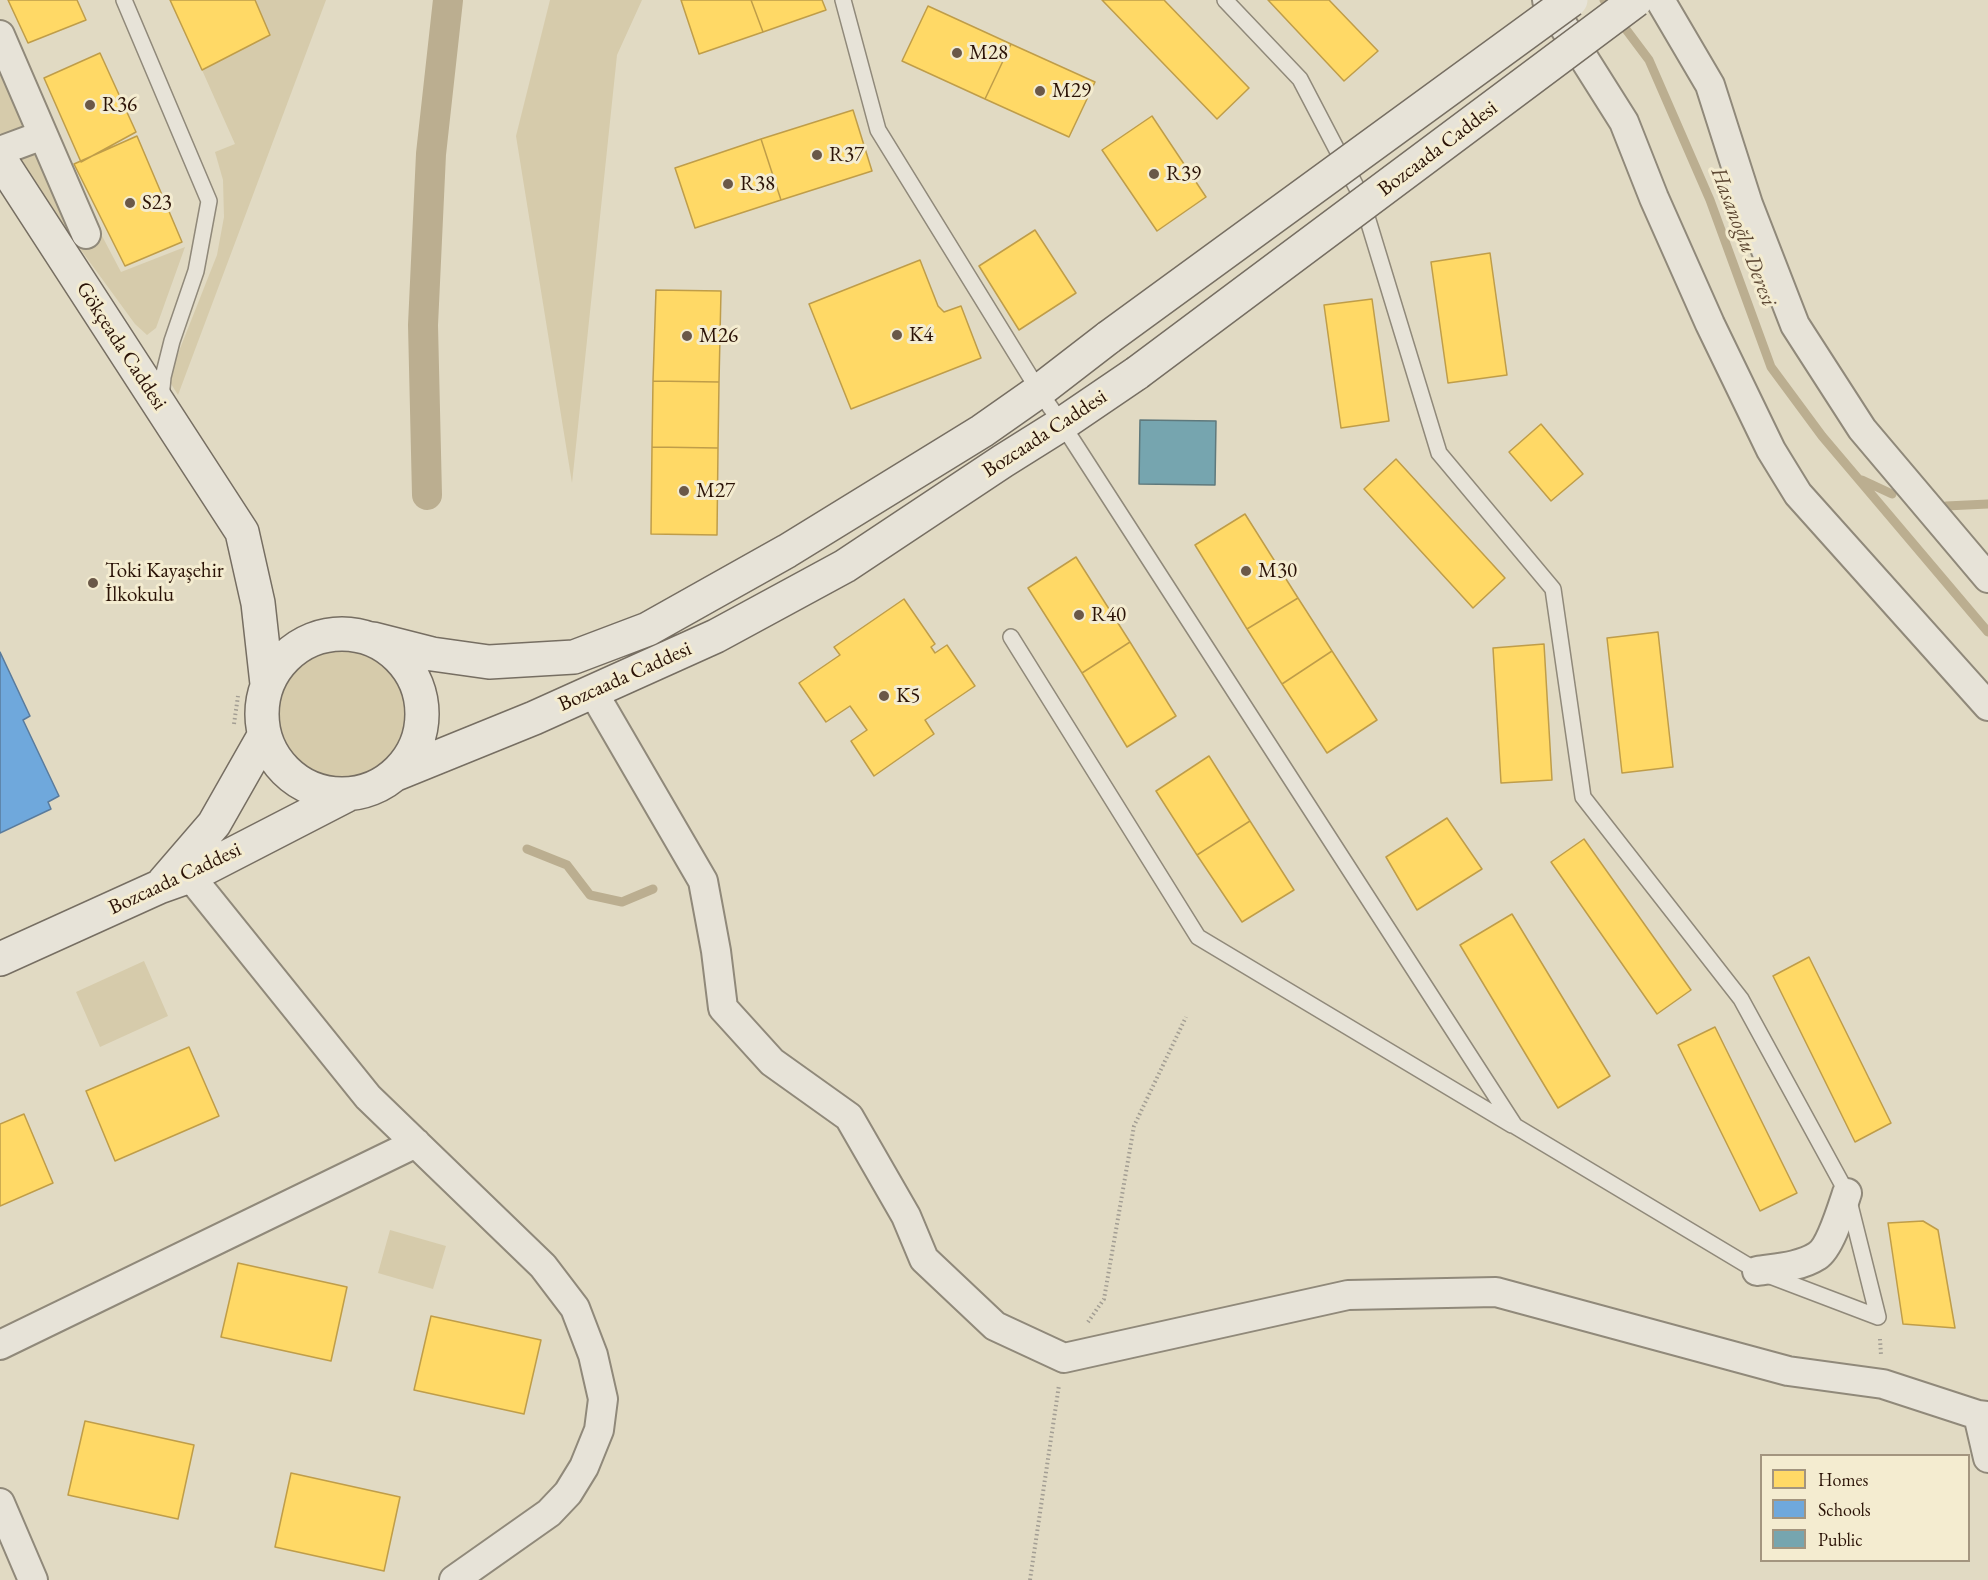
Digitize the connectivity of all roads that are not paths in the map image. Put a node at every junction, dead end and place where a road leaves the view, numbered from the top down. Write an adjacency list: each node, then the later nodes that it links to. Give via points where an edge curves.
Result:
1 (124, 0): 14 (lane, via 209,201 196,271 171,341)
2 (843, 0): 13 (lane, via 878,130)
3 (1225, 0): 30 (lane, via 1300,79 1360,194 1439,453 1553,589 1584,796 1741,999)
4 (1547, 0): 21 (street, via 1624,122 1715,335 1771,450 1798,494)
5 (1571, 0): 13 (street, Bozcaada Caddesi, bridge)
6 (1636, 0): 15 (street, Bozcaada Caddesi, bridge, via 1137,373)
7 (1660, 0): 16 (street, via 1710,85 1748,204 1795,325 1862,429)
8 (0, 35): 9 (street)
9 (43, 135): 10 (street); 12 (street)
10 (0, 151)
11 (0, 159): 14 (street, Gökçeada Caddesi)
12 (86, 234)
13 (1039, 392): 15 (lane); 18 (street, Bozcaada Caddesi, via 787,551 648,629 574,657 489,662 432,654)
14 (160, 405): 19 (street, Gökçeada Caddesi, via 242,532 258,603)
15 (1062, 424): 20 (street, Bozcaada Caddesi, via 845,566 716,636); 28 (lane)
16 (1988, 578)
17 (1011, 637): 28 (lane, via 1198,937)
18 (373, 639): 19 (street, via 348,633 323,635 300,645); 23 (street, via 396,654 413,674 422,700 422,727 413,753)
19 (253, 689): 22 (street, via 261,708)
20 (593, 692): 23 (street, Bozcaada Caddesi); 33 (street, via 703,881 723,1008 772,1062 849,1117 906,1216 924,1259 995,1326 1064,1358 1348,1295 1496,1292 1788,1371 1883,1384)
21 (1988, 706)
22 (264, 736): 24 (street, via 276,761 295,780 320,792); 26 (street, via 214,824)
23 (396, 774): 24 (street)
24 (347, 795): 25 (street, Bozcaada Caddesi)
25 (190, 876): 26 (street, Bozcaada Caddesi); 29 (street, via 368,1097)
26 (159, 887): 27 (street, Bozcaada Caddesi)
27 (0, 959)
28 (1515, 1126): 31 (lane)
29 (416, 1143): 32 (street); 37 (street, via 543,1266 575,1308 593,1355 603,1399 599,1430 568,1493 549,1512)
30 (1847, 1193): 31 (street, via 1834,1231 1818,1256 1794,1265); 31 (lane, via 1878,1317)
31 (1757, 1271)
32 (0, 1346)
33 (1983, 1415): 34 (street)
34 (1988, 1458)
35 (0, 1503): 36 (street)
36 (33, 1580)
37 (454, 1580)

